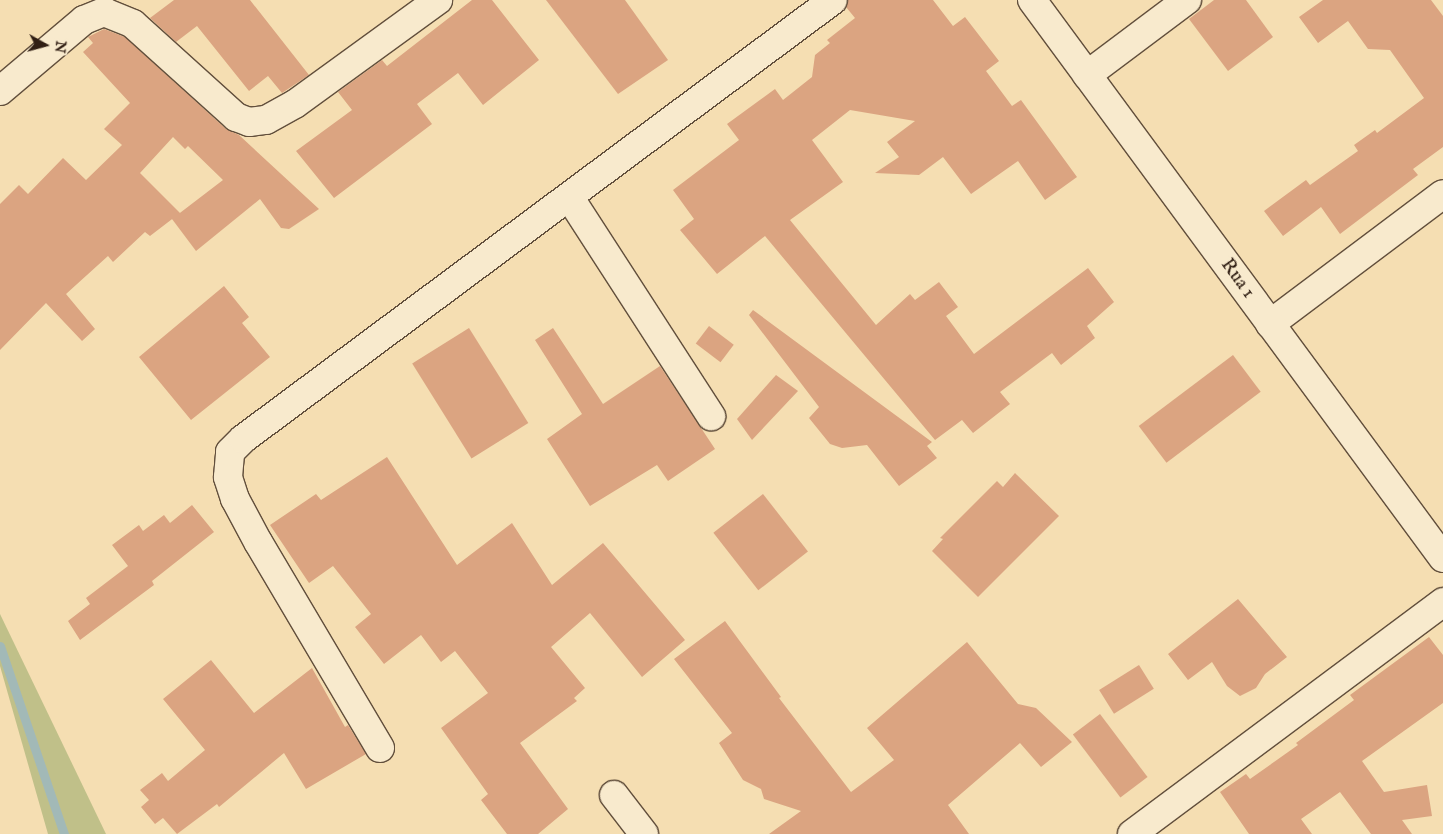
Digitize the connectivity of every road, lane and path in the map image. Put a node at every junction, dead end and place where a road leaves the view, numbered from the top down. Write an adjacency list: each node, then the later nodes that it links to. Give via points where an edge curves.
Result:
1 (438, 0): 6 (street, via 295,104 266,120 249,122 236,117 133,24 104,12 84,20)
2 (832, 0): 8 (street)
3 (1032, 0): 5 (street, Rua 1)
4 (1187, 0): 5 (street)
5 (1087, 75): 9 (street, Rua 1)
6 (0, 91)
7 (1443, 194): 9 (street)
8 (570, 198): 10 (street); 13 (street, via 243,438 228,459 231,488 254,535)
9 (1270, 324): 11 (street, Rua 1)
10 (711, 416)
11 (1443, 558)
12 (1443, 602): 16 (street)
13 (380, 748)
14 (614, 795): 15 (street)
15 (644, 834)
16 (1132, 834)

